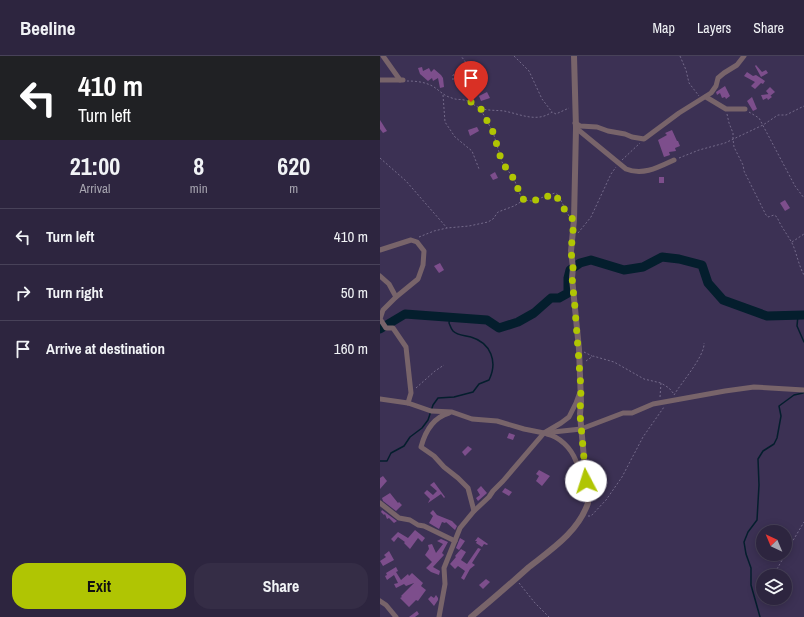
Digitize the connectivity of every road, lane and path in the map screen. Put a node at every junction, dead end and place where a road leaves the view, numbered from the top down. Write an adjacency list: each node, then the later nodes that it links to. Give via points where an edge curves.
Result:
1 (383, 56): 8 (street)
2 (461, 56): 9 (path, via 470,70 453,75)
3 (514, 56): 17 (path, via 529,71)
4 (574, 56): 12 (street)
5 (680, 56): 11 (path, via 689,83 696,93)
6 (744, 56): 11 (street, via 718,78 716,86)
7 (380, 80): 8 (street)
8 (401, 80): 10 (path, via 429,84)
9 (453, 80)
10 (443, 95): 14 (path, via 471,102); 25 (path, via 445,122 455,137 472,151)
11 (704, 98): 15 (street); 20 (street)
12 (574, 104): 17 (path, via 556,114); 19 (street)
13 (804, 106): 18 (path, via 786,115 778,115)
14 (481, 109): 17 (path, via 505,111 526,117 540,117); 27 (path, via 493,132 502,162)
15 (726, 109): 16 (street); 21 (path)
16 (745, 109): 18 (path, via 759,118)
17 (552, 112)
18 (763, 125): 21 (path); 26 (path)
19 (576, 126): 20 (street); 24 (street); 28 (street)
20 (644, 139): 24 (path)
21 (733, 139): 23 (path, via 725,144 699,150); 33 (path, via 744,171 766,215 777,216)
22 (380, 158): 29 (path, via 406,181)
23 (674, 160): 24 (street, via 649,171 634,172)
24 (619, 162): 32 (path, via 591,217)
25 (479, 169)
26 (804, 198)
27 (524, 200): 28 (path, via 532,201 555,194); 29 (path, via 498,212 488,222)
28 (574, 220): 32 (street)
29 (447, 228): 31 (path)
30 (804, 234): 33 (path)
31 (411, 240): 34 (street); 37 (street, via 417,242 424,251 423,265 418,279)
32 (573, 240): 39 (street, via 572,287)
33 (792, 242): 35 (path)
34 (380, 250)
35 (804, 275)
36 (380, 276): 37 (street, via 389,284)
37 (396, 297): 46 (street, via 383,310 380,319 386,328 393,328 406,347)
38 (704, 343): 43 (path, via 701,355 674,395 670,388)
39 (579, 349): 40 (path); 42 (street)
40 (593, 356): 42 (path); 43 (path, via 614,362)
41 (444, 365): 46 (path)
42 (580, 366): 44 (street)
43 (661, 384): 50 (path)
44 (581, 389): 52 (street); 53 (street, via 569,417)
45 (804, 390): 48 (street, via 754,387)
46 (411, 393): 49 (street)
47 (380, 399): 49 (street)
48 (670, 401): 50 (street); 57 (path, via 643,437 622,477 606,500 591,516)
49 (408, 403): 51 (street, via 431,411)
50 (660, 403): 52 (street)
51 (452, 412): 53 (street, via 472,419 497,421); 56 (street, via 443,415 430,426 421,448 434,456 468,488)
52 (581, 428): 53 (street); 54 (street)
53 (544, 433): 54 (street, via 563,442 576,459 581,475); 56 (street)
54 (586, 481): 57 (street, via 588,503)
55 (380, 503): 59 (street, via 399,518 410,520)
56 (474, 511): 59 (street, via 460,528)
57 (582, 518): 61 (street, via 554,548)
58 (804, 522): 60 (path)
59 (455, 541): 64 (street, via 444,568 445,584)
60 (792, 542)
61 (516, 580): 65 (street); 66 (path)
62 (380, 601): 63 (street)
63 (396, 617)
64 (439, 617)
65 (471, 617)
66 (549, 617)

